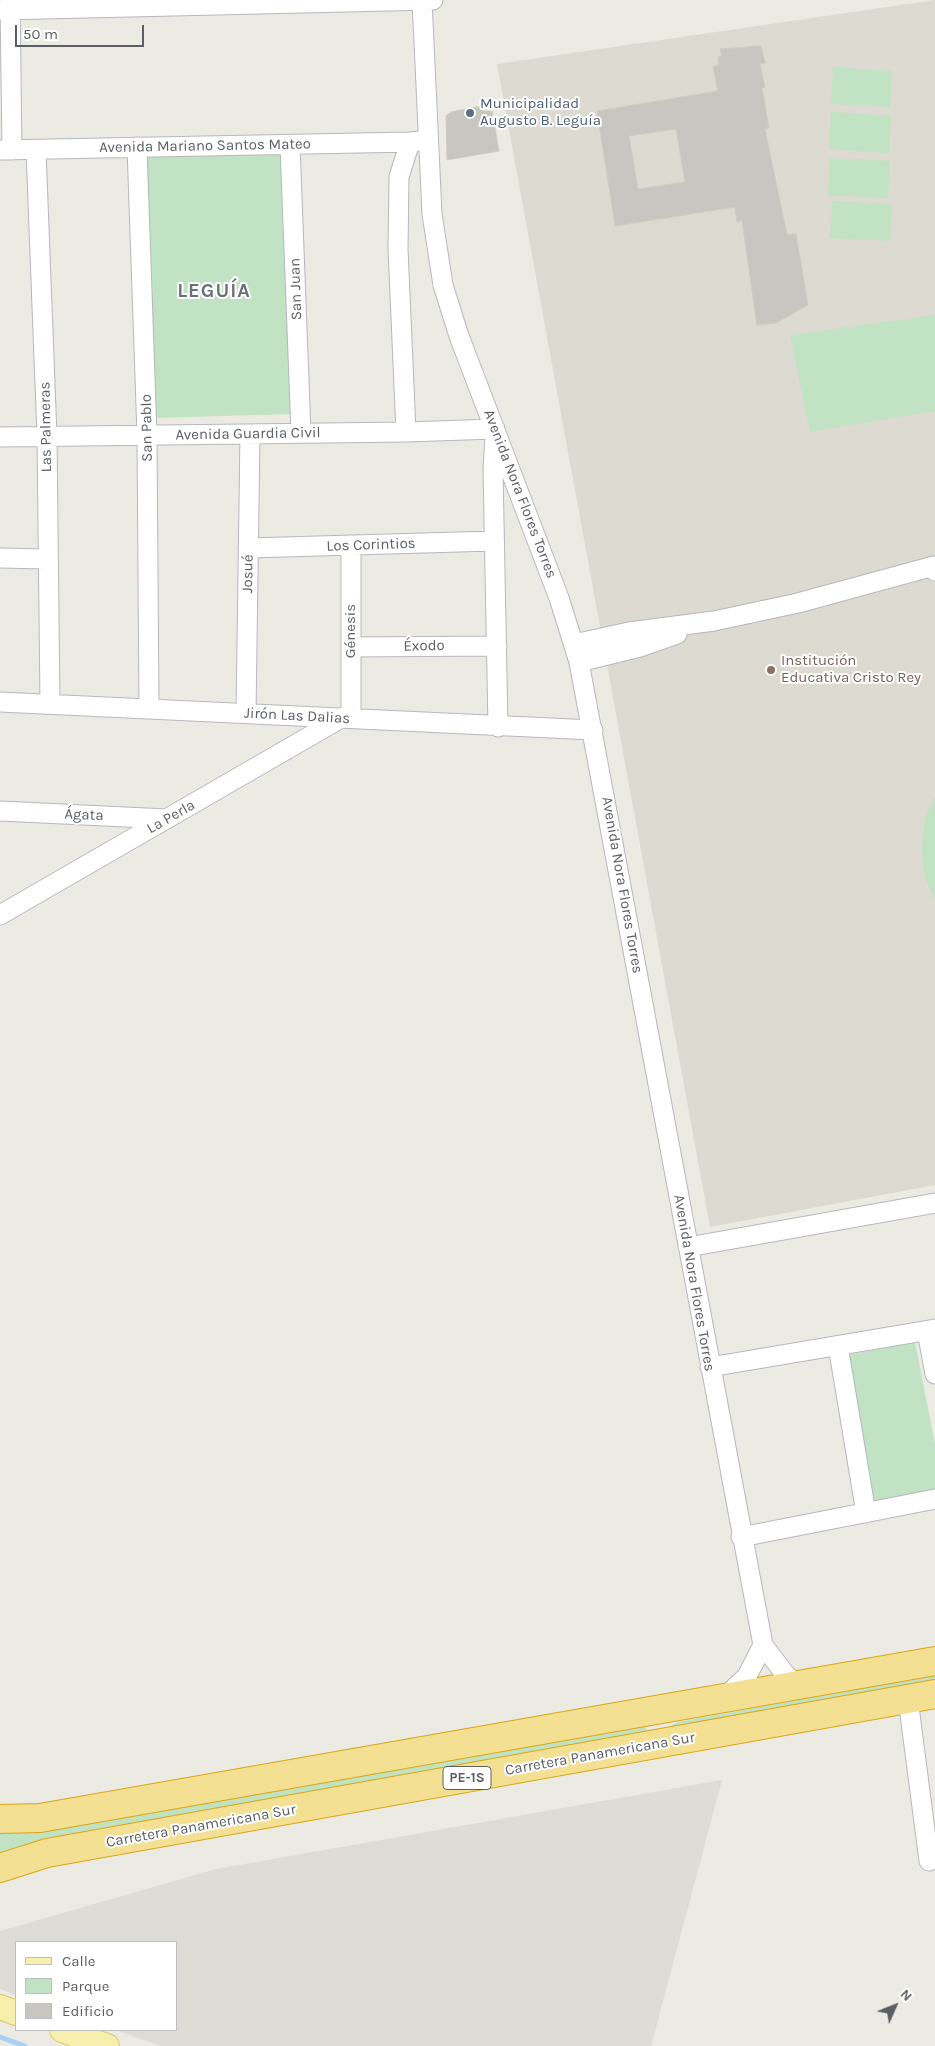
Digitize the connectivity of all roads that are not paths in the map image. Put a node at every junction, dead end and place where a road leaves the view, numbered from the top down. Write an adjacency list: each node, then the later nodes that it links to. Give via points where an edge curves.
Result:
1 (422, 0): 2 (street); 3 (street); 4 (street, Avenida Nora Flores Torres)
2 (433, 0)
3 (7, 7): 8 (street)
4 (429, 140): 5 (street); 10 (street, Avenida Nora Flores Torres, via 432,214 443,286)
5 (410, 142): 6 (street, Avenida Mariano Santos Mateo); 11 (street, via 399,177 398,249)
6 (290, 144): 7 (street, Avenida Mariano Santos Mateo); 12 (street, San Juan)
7 (137, 148): 9 (street, Avenida Mariano Santos Mateo); 14 (street, San Pablo)
8 (6, 150): 9 (street, Avenida Mariano Santos Mateo)
9 (36, 150): 15 (street, Las Palmeras)
10 (495, 429): 11 (street, Avenida Guardia Civil); 17 (street); 25 (street, Avenida Nora Flores Torres, via 559,598)
11 (406, 432): 12 (street, Avenida Guardia Civil)
12 (301, 433): 13 (street, Avenida Guardia Civil)
13 (250, 434): 14 (street, Avenida Guardia Civil); 19 (street, Josué)
14 (147, 435): 15 (street, Avenida Guardia Civil); 28 (street, San Pablo)
15 (47, 436): 16 (street, Avenida Guardia Civil); 21 (street, Las Palmeras)
16 (0, 437)
17 (494, 541): 18 (street, Los Corintios); 23 (street)
18 (351, 545): 19 (street, Los Corintios); 24 (street, Génesis)
19 (248, 548): 29 (street, Josué)
20 (0, 558): 21 (street)
21 (47, 559): 27 (street, Las Palmeras)
22 (935, 571): 25 (street, via 934,566 798,603 714,621 640,647)
23 (498, 646): 24 (street, Éxodo); 31 (street)
24 (351, 647): 30 (street, Génesis)
25 (576, 653): 32 (street, Avenida Nora Flores Torres)
26 (0, 702): 27 (street, Jirón Las Dalias)
27 (50, 704): 28 (street, Jirón Las Dalias)
28 (149, 709): 29 (street, Jirón Las Dalias)
29 (246, 713): 30 (street, Jirón Las Dalias)
30 (347, 718): 31 (street, Jirón Las Dalias); 34 (street, La Perla)
31 (498, 727): 32 (street, Jirón Las Dalias)
32 (593, 730): 37 (street, Avenida Nora Flores Torres)
33 (0, 812): 34 (street, Ágata)
34 (167, 819): 35 (street, La Perla)
35 (0, 915)
36 (935, 1203): 37 (street)
37 (688, 1247): 40 (street, Avenida Nora Flores Torres)
38 (931, 1330): 39 (street); 41 (street)
39 (838, 1346): 40 (street); 43 (street)
40 (710, 1367): 44 (street, Avenida Nora Flores Torres)
41 (935, 1374)
42 (935, 1499): 43 (street)
43 (866, 1513): 44 (street)
44 (741, 1537): 45 (street, Avenida Nora Flores Torres)
45 (763, 1645): 47 (street, Avenida Nora Flores Torres); 49 (street, via 747,1676)
46 (935, 1661): 47 (highway, PE-1S)
47 (798, 1686): 49 (highway, PE-1S)
48 (935, 1694): 50 (highway, Carretera Panamericana Sur / PE-1S)
49 (722, 1699): 51 (highway, PE-1S)
50 (908, 1699): 52 (highway, Carretera Panamericana Sur / PE-1S); 54 (street)
51 (657, 1711): 52 (highway); 53 (highway, PE-1S, via 40,1818)
52 (661, 1743): 55 (highway, Carretera Panamericana Sur / PE-1S, via 48,1853)
53 (0, 1819)
54 (933, 1861)
55 (0, 1868)
56 (0, 2007): 57 (main road)
57 (15, 2013)
58 (65, 2031): 59 (main road)
59 (107, 2046)

